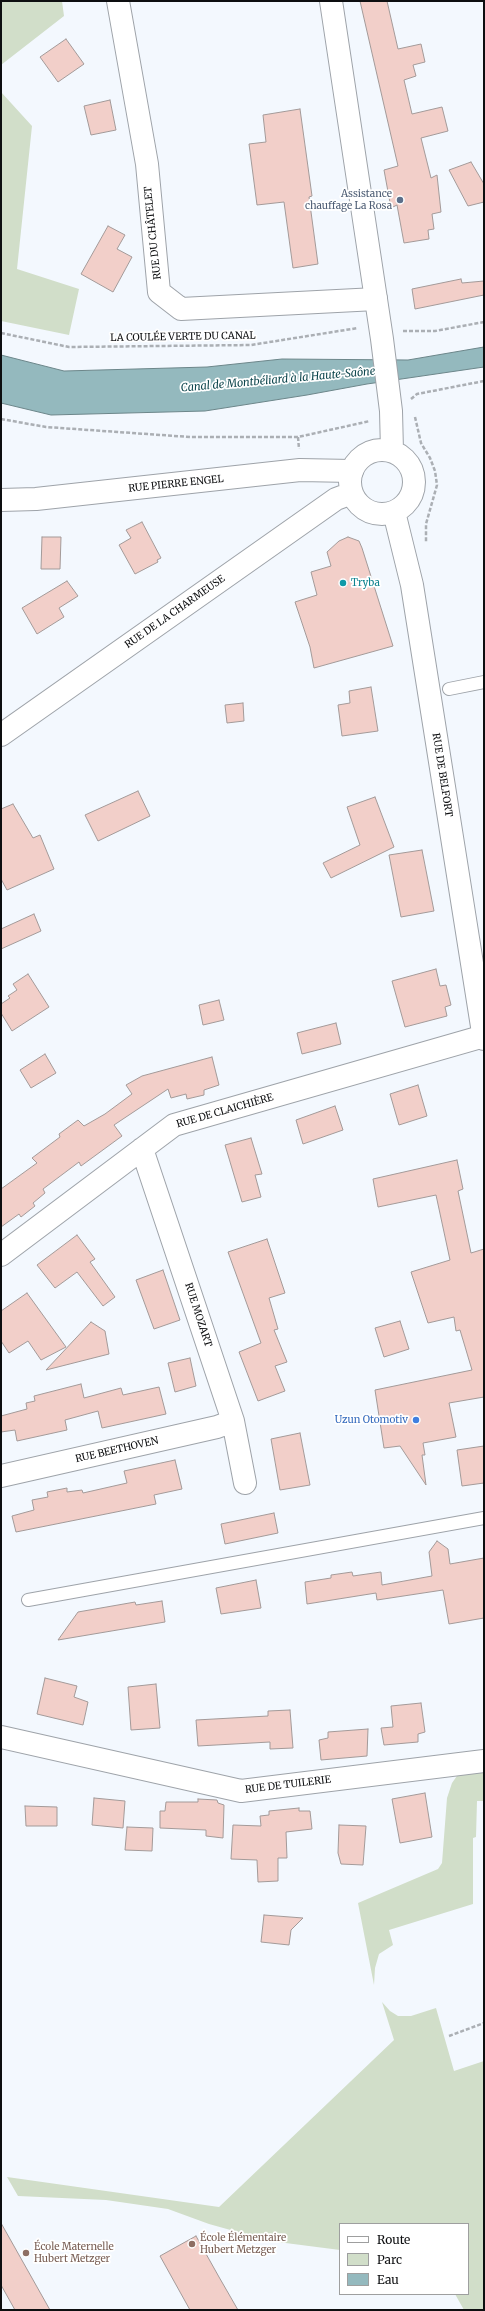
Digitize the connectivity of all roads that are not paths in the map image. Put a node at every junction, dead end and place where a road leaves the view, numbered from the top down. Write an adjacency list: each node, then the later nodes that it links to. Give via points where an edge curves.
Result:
1 (118, 1): 3 (street, RUE DU CHÂTELET, via 147,164 159,292 181,309)
2 (331, 1): 3 (street)
3 (376, 299): 4 (street, via 391,409)
4 (392, 451): 5 (street, via 373,451 356,462); 8 (street, via 402,456 410,465 414,481 410,497 404,506)
5 (352, 471): 6 (street); 7 (street, RUE PIERRE ENGEL, via 300,470)
6 (352, 493): 8 (street, via 357,502 369,511 384,514); 11 (street, RUE DE LA CHARMEUSE, via 336,499)
7 (1, 500)
8 (394, 512): 12 (street, RUE DE BELFORT, via 412,585)
9 (484, 682): 10 (lane)
10 (449, 689)
11 (1, 735)
12 (484, 1038): 13 (street, RUE DE CLAICHIÈRE, via 174,1125)
13 (142, 1149): 14 (street, RUE DE CLAICHIÈRE); 15 (street, RUE MOZART)
14 (1, 1255)
15 (233, 1421): 16 (street, RUE BEETHOVEN, via 217,1427); 17 (street, RUE MOZART)
16 (1, 1476)
17 (245, 1483)
18 (484, 1518): 19 (lane)
19 (28, 1600)
20 (1, 1737): 21 (street, RUE DE TUILERIE, via 241,1791)
21 (484, 1761)

